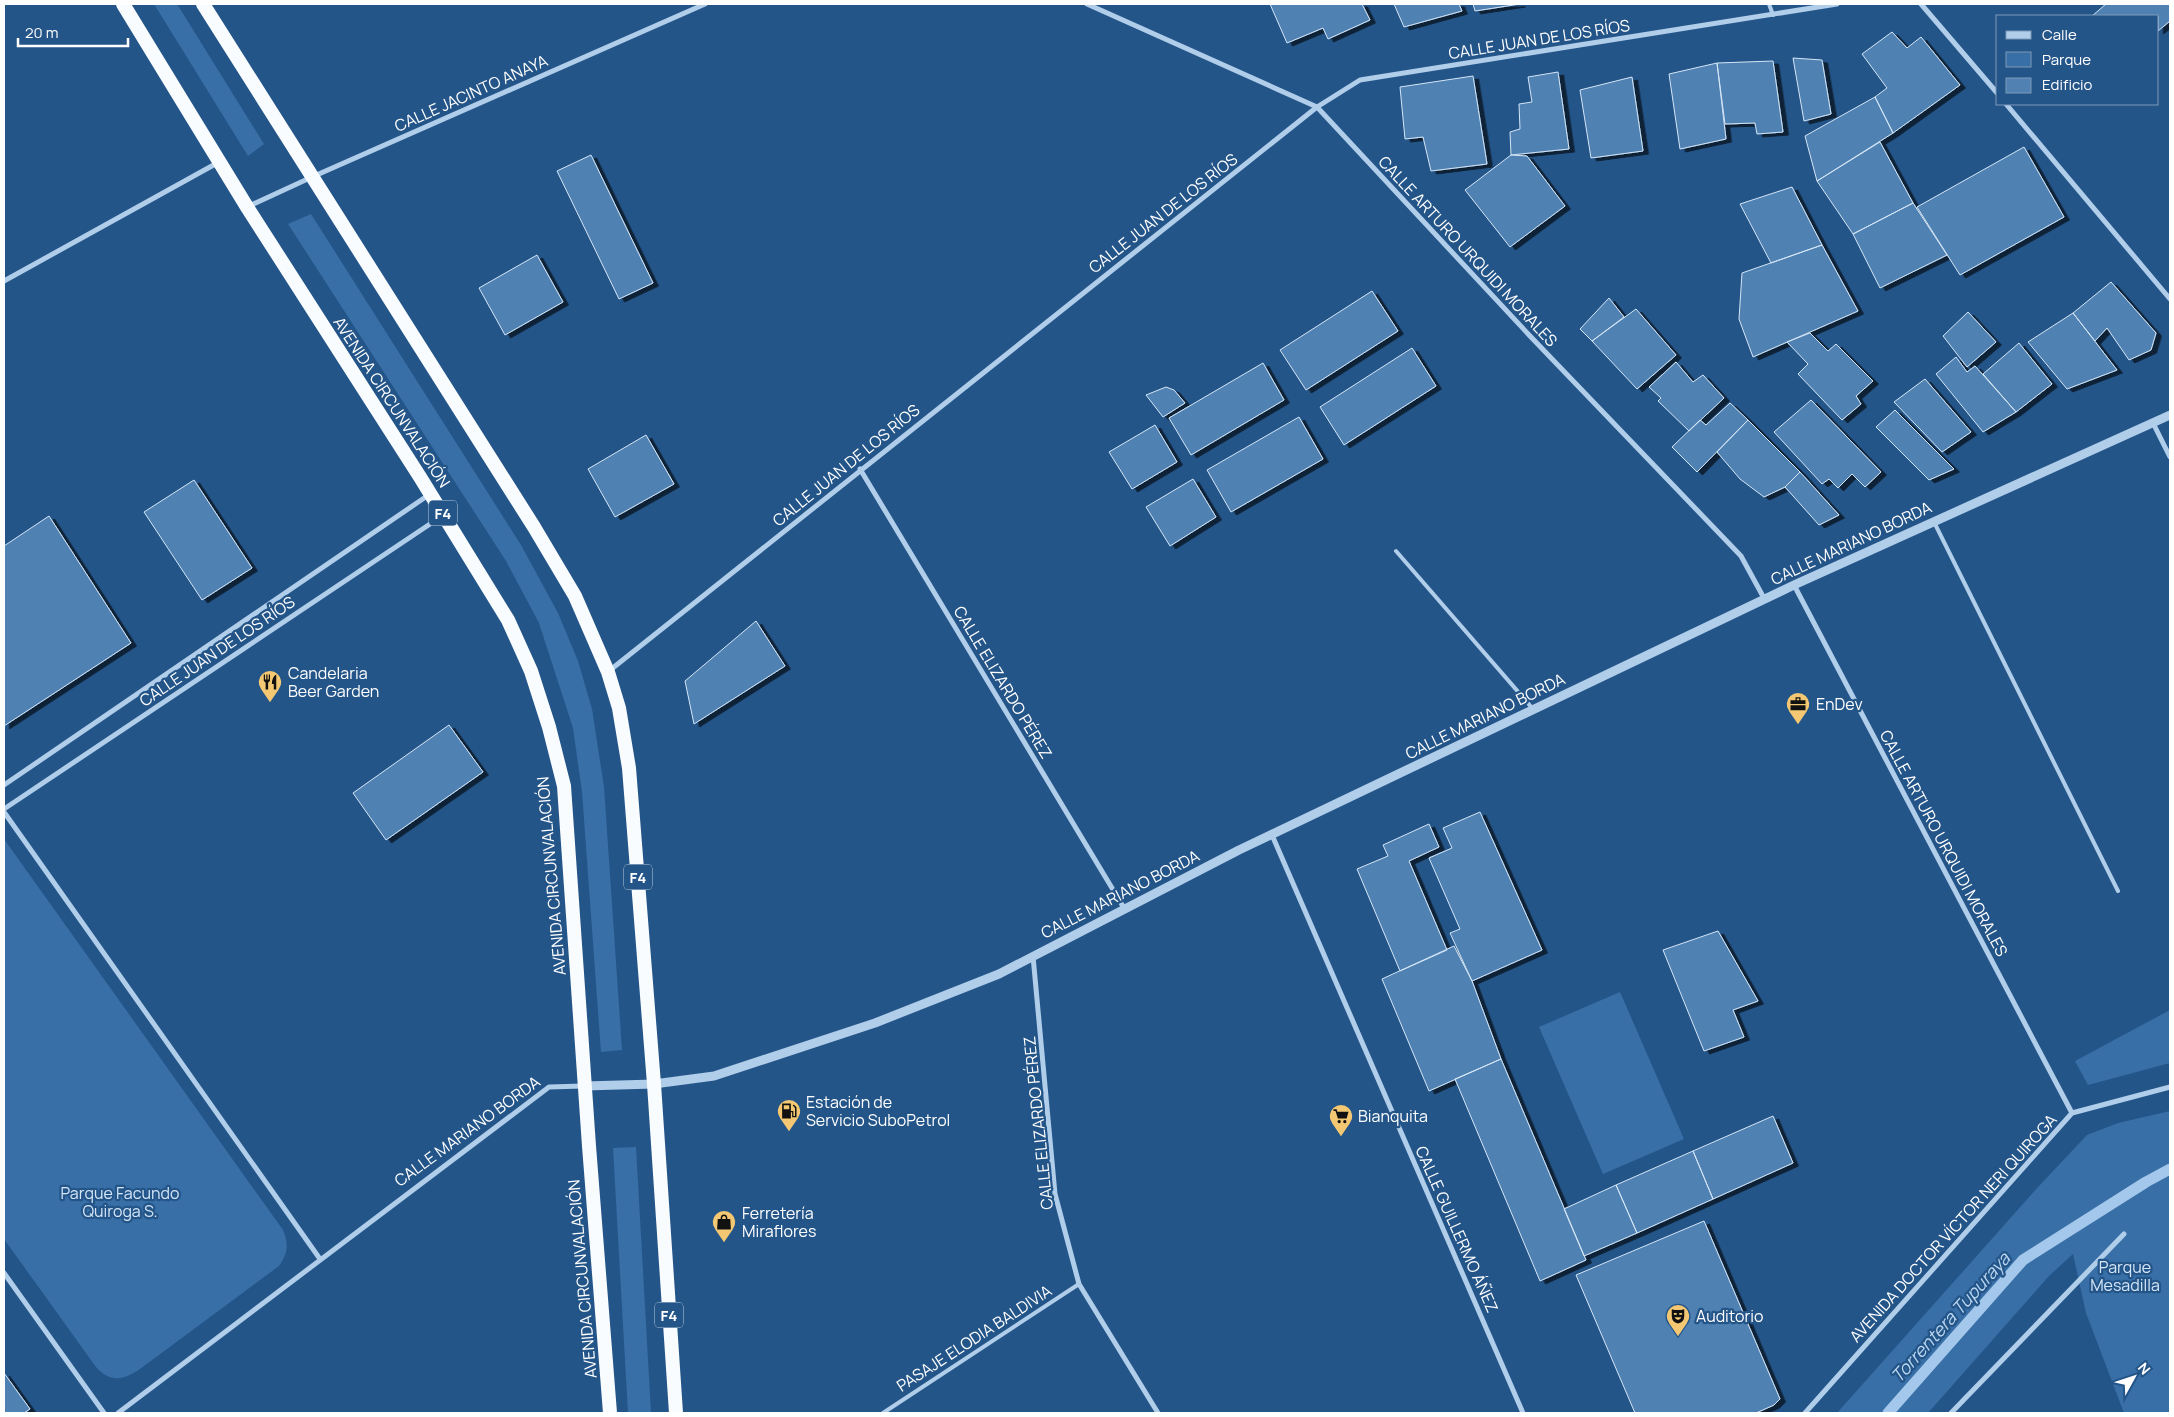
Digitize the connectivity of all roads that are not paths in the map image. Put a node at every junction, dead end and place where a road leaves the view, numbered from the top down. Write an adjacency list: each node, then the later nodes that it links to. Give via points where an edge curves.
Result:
1 (123, 4): 12 (highway, AVENIDA CIRCUNVALACIÓN / F4)
2 (203, 4): 13 (highway, F4)
3 (705, 4): 13 (street, CALLE JACINTO ANAYA)
4 (1087, 4): 11 (street, CALLE ARTURO URQUIDI MORALES)
5 (1769, 4): 8 (lane)
6 (1837, 4): 8 (street, CALLE JUAN DE LOS RÍOS)
7 (1922, 4): 9 (street)
8 (1773, 15): 11 (street, CALLE JUAN DE LOS RÍOS, via 1360,80)
9 (1996, 92)
10 (2007, 105): 16 (street)
11 (1317, 107): 20 (street, CALLE JUAN DE LOS RÍOS); 26 (street, CALLE ARTURO URQUIDI MORALES, via 1741,556)
12 (219, 162): 14 (highway, AVENIDA CIRCUNVALACIÓN / F4); 15 (street)
13 (312, 176): 14 (street, CALLE JACINTO ANAYA); 27 (highway, F4, via 534,527 574,596)
14 (247, 208): 21 (highway, AVENIDA CIRCUNVALACIÓN / F4)
15 (4, 281)
16 (2170, 299)
17 (2170, 415): 18 (street, CALLE MARIANO BORDA)
18 (2153, 423): 19 (street); 23 (street, CALLE MARIANO BORDA)
19 (2170, 457)
20 (860, 470): 27 (street, CALLE JUAN DE LOS RÍOS); 33 (street, CALLE ELIZARDO PÉREZ)
21 (430, 493): 22 (highway, AVENIDA CIRCUNVALACIÓN / F4); 29 (street, CALLE JUAN DE LOS RÍOS)
22 (444, 515): 30 (street, CALLE JUAN DE LOS RÍOS); 36 (highway, AVENIDA CIRCUNVALACIÓN / F4, via 508,620 549,727 564,786)
23 (1934, 522): 25 (street, CALLE MARIANO BORDA); 32 (lane)
24 (1396, 551): 28 (lane)
25 (1794, 585): 26 (street, CALLE MARIANO BORDA); 38 (street, CALLE ARTURO URQUIDI MORALES)
26 (1765, 600): 28 (street, CALLE MARIANO BORDA)
27 (608, 672): 35 (highway, F4, via 619,708 629,768)
28 (1533, 710): 31 (street, CALLE MARIANO BORDA)
29 (4, 785)
30 (4, 811): 40 (street)
31 (1272, 835): 33 (street, CALLE MARIANO BORDA); 49 (street, CALLE GUILLERMO ÁÑEZ)
32 (2118, 891)
33 (1124, 908): 34 (street, CALLE MARIANO BORDA)
34 (1033, 956): 35 (street, CALLE MARIANO BORDA, via 999,974 892,1016 778,1056 714,1076); 42 (street, CALLE ELIZARDO PÉREZ, via 1055,1194)
35 (654, 1084): 36 (street, CALLE MARIANO BORDA); 46 (highway, F4)
36 (585, 1086): 40 (street, CALLE MARIANO BORDA, via 549,1087); 45 (highway, AVENIDA CIRCUNVALACIÓN / F4)
37 (2170, 1087): 38 (street, AVENIDA DOCTOR VÍCTOR NERI QUIROGA)
38 (2072, 1113): 50 (street, AVENIDA DOCTOR VÍCTOR NERI QUIROGA)
39 (2124, 1234): 51 (street)
40 (320, 1259): 44 (street, CALLE MARIANO BORDA)
41 (4, 1273): 43 (street)
42 (1079, 1284): 47 (lane, PASAJE ELODIA BALDIVIA); 48 (street, CALLE ELIZARDO PÉREZ)
43 (104, 1413)
44 (118, 1413)
45 (610, 1413)
46 (676, 1413)
47 (883, 1413)
48 (1158, 1413)
49 (1523, 1413)
50 (1805, 1413)
51 (1952, 1413)

